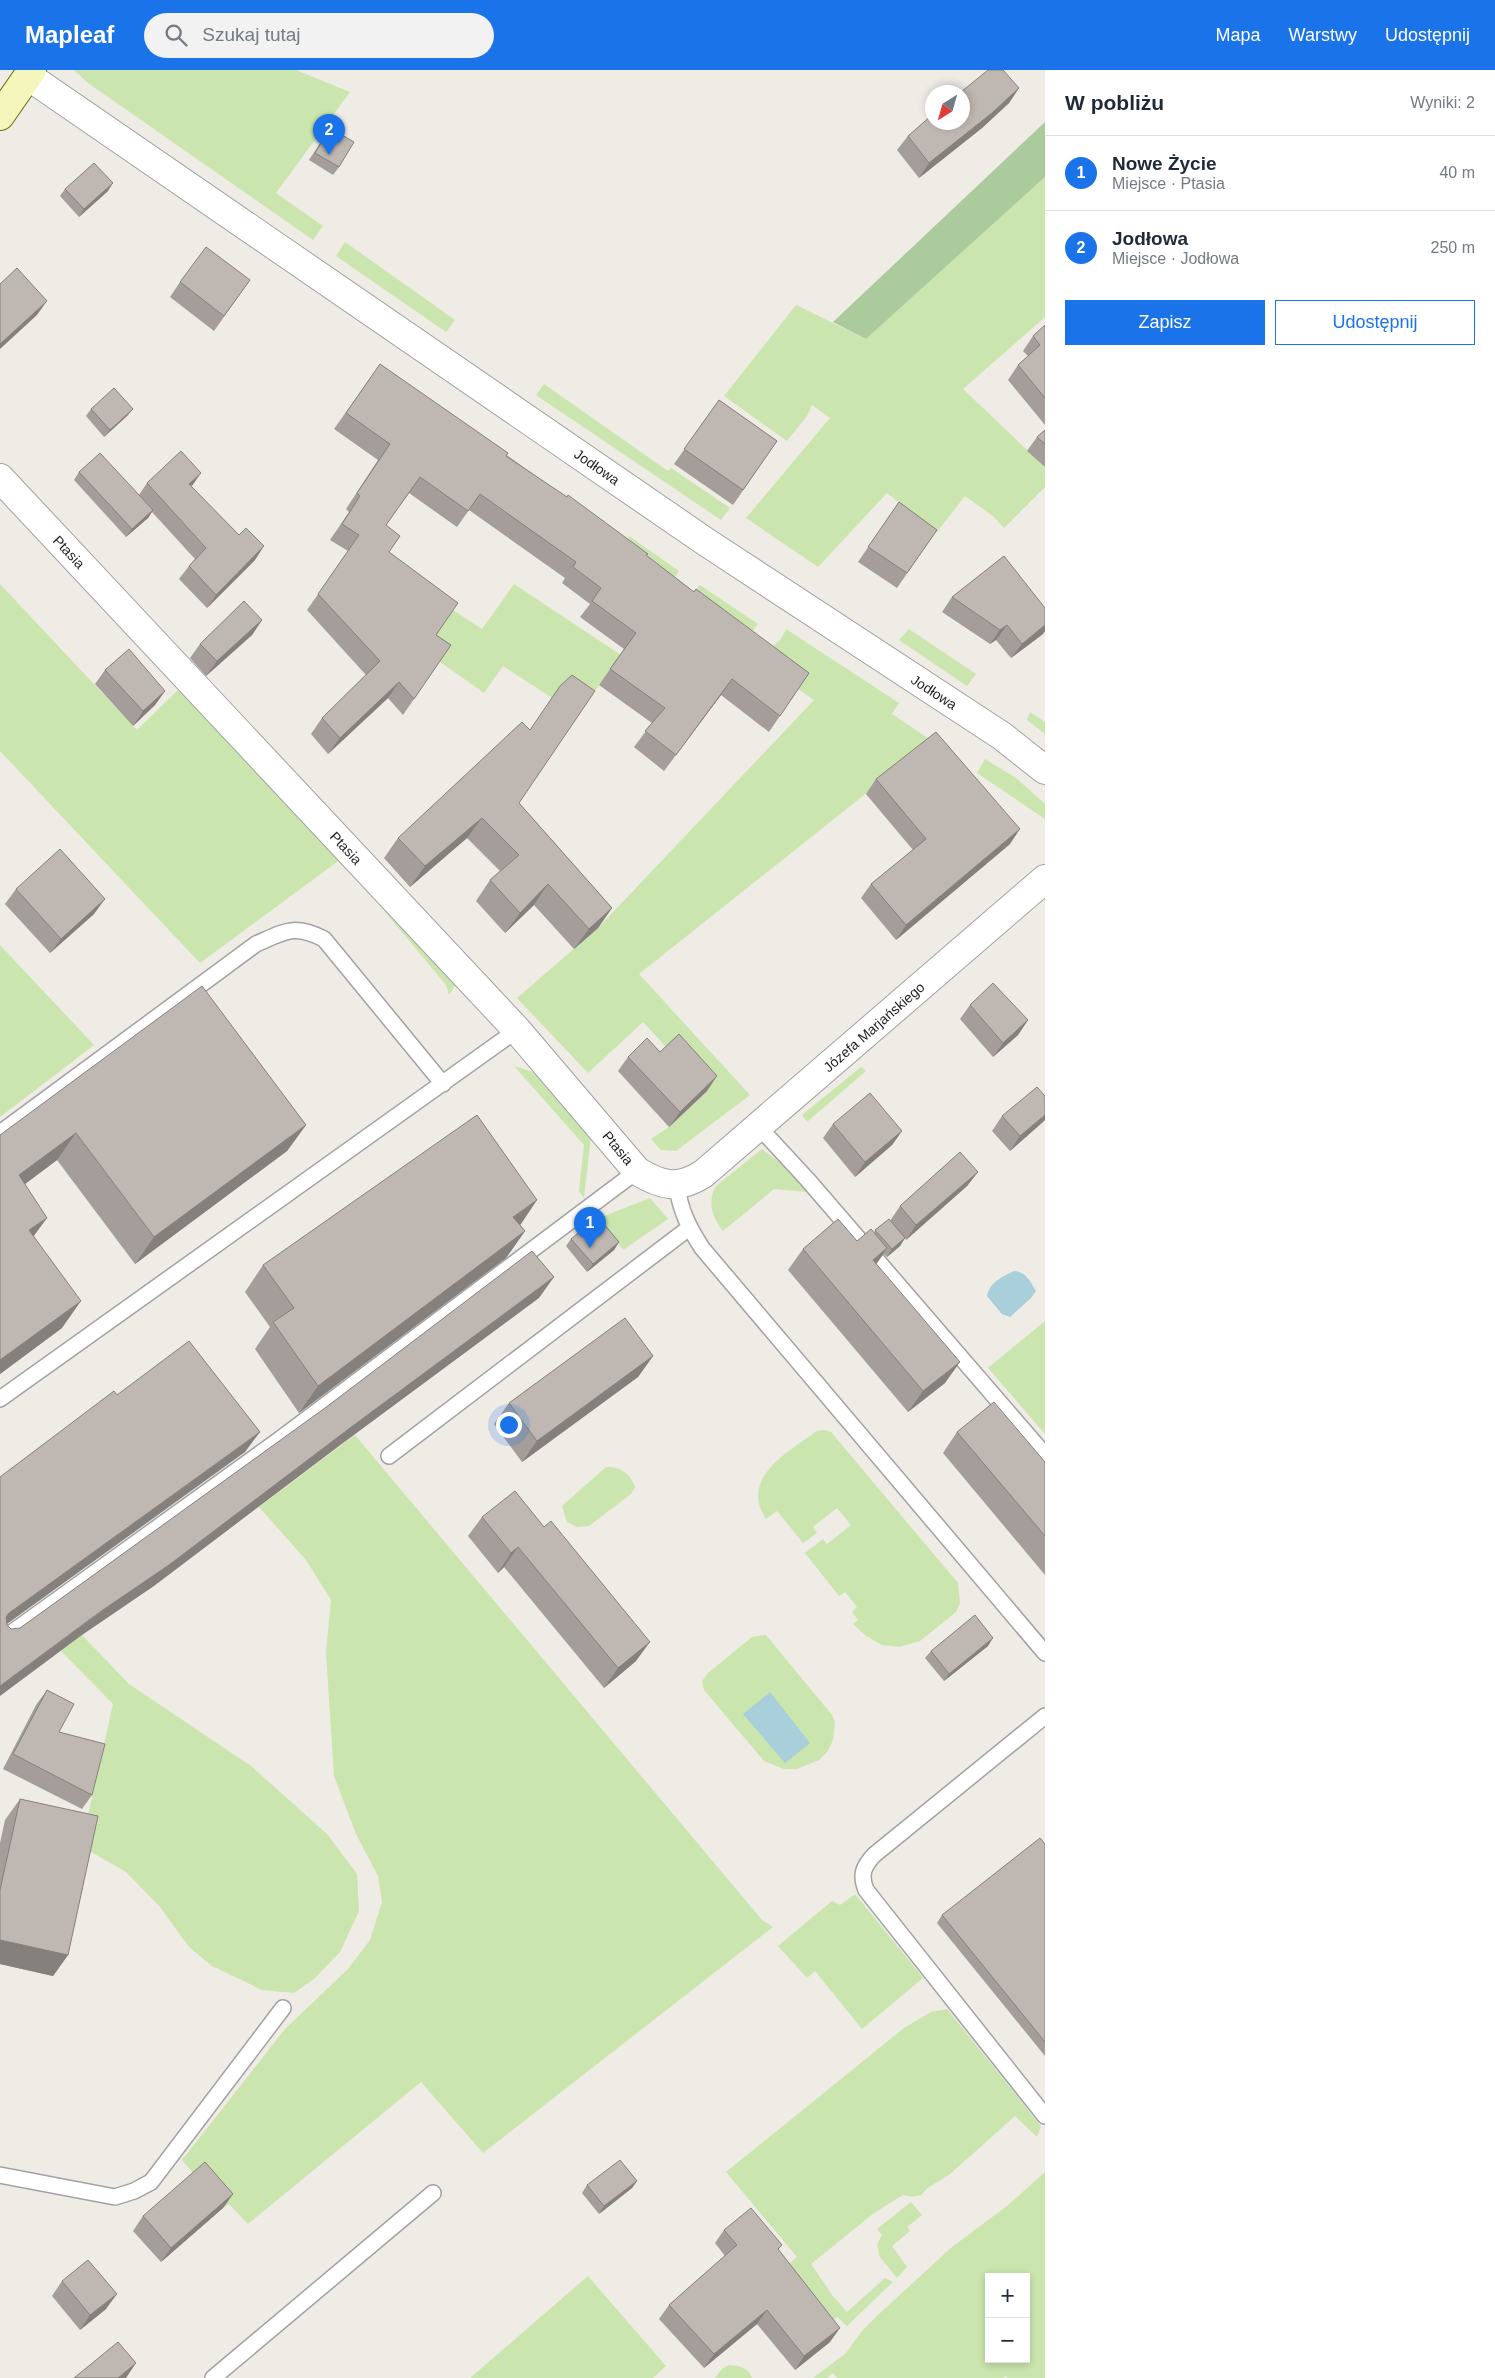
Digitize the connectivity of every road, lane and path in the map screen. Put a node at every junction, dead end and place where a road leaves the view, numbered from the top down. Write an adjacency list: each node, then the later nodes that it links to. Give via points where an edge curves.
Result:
1 (30, 73): 2 (street); 4 (street, Jodłowa, via 706,542 1002,736)
2 (0, 116)
3 (0, 478): 6 (street, Ptasia)
4 (1045, 770)
5 (1045, 880): 8 (street, Józefa Marjańskiego)
6 (517, 1030): 7 (lane); 10 (street, Ptasia)
7 (443, 1084): 9 (lane, via 324,939 306,930 284,932 256,944); 13 (lane)
8 (758, 1126): 11 (street, Józefa Marjańskiego, via 703,1174 690,1183); 15 (lane)
9 (0, 1133)
10 (637, 1171): 11 (street, Ptasia); 16 (lane, via 276,1442)
11 (677, 1186): 12 (lane, via 679,1204)
12 (689, 1228): 14 (lane); 17 (lane, via 702,1248)
13 (0, 1399)
14 (389, 1456)
15 (1045, 1456)
16 (0, 1641)
17 (1045, 1653)
18 (1045, 1716): 20 (lane, via 874,1855 864,1866 861,1879 866,1890)
19 (282, 2008): 21 (lane, via 151,2182 115,2198)
20 (1045, 2116)
21 (0, 2175)
22 (433, 2193): 23 (lane)
23 (213, 2378)

